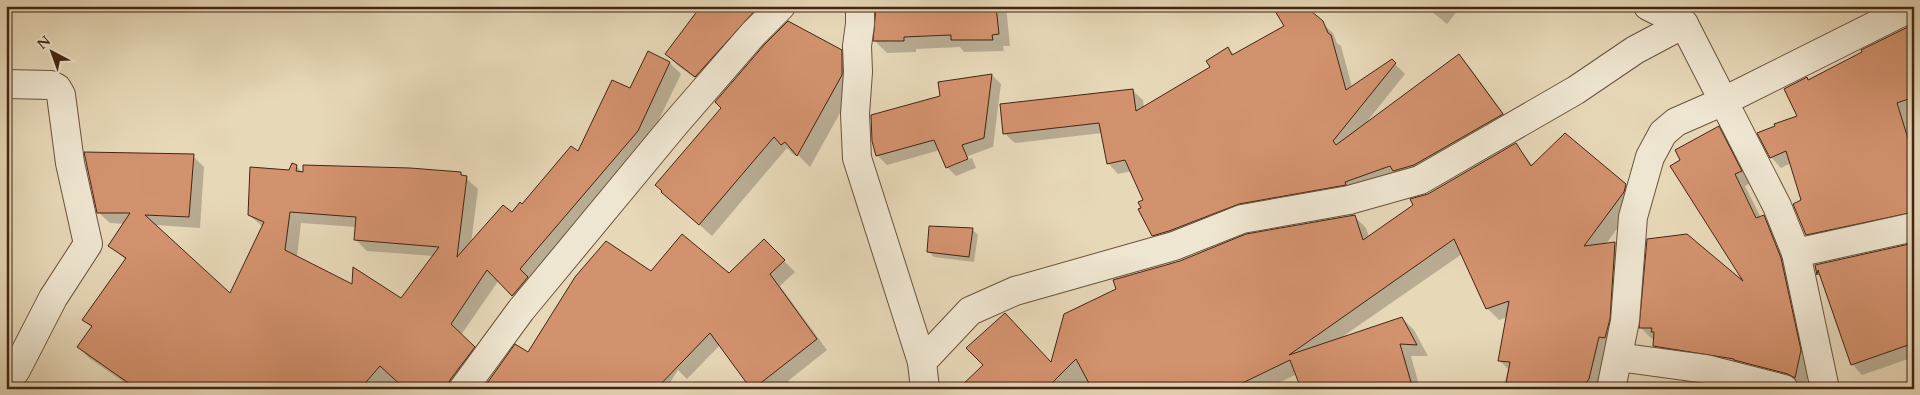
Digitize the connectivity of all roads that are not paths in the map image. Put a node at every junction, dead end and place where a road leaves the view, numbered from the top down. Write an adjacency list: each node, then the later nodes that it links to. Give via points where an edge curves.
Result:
1 (781, 6): 13 (street, via 754,32 675,124 521,310)
2 (860, 6): 11 (street, via 855,114 857,158)
3 (1648, 6): 5 (street)
4 (1914, 6): 7 (street)
5 (1685, 15): 7 (street); 11 (street, via 1576,90 1420,180 1349,200 1242,219 1174,246 1015,291 970,311)
6 (6, 84): 12 (street, via 51,85 61,95 70,163 88,244 53,298)
7 (1724, 101): 9 (street, via 1777,206); 10 (street, via 1676,122 1662,133 1650,157 1633,218 1625,321)
8 (1914, 227): 9 (street)
9 (1796, 253): 17 (street)
10 (1618, 357): 15 (street); 16 (street, via 1706,369)
11 (922, 362): 14 (street)
12 (6, 384)
13 (463, 389)
14 (925, 389)
15 (1611, 389)
16 (1784, 389)
17 (1825, 389)

